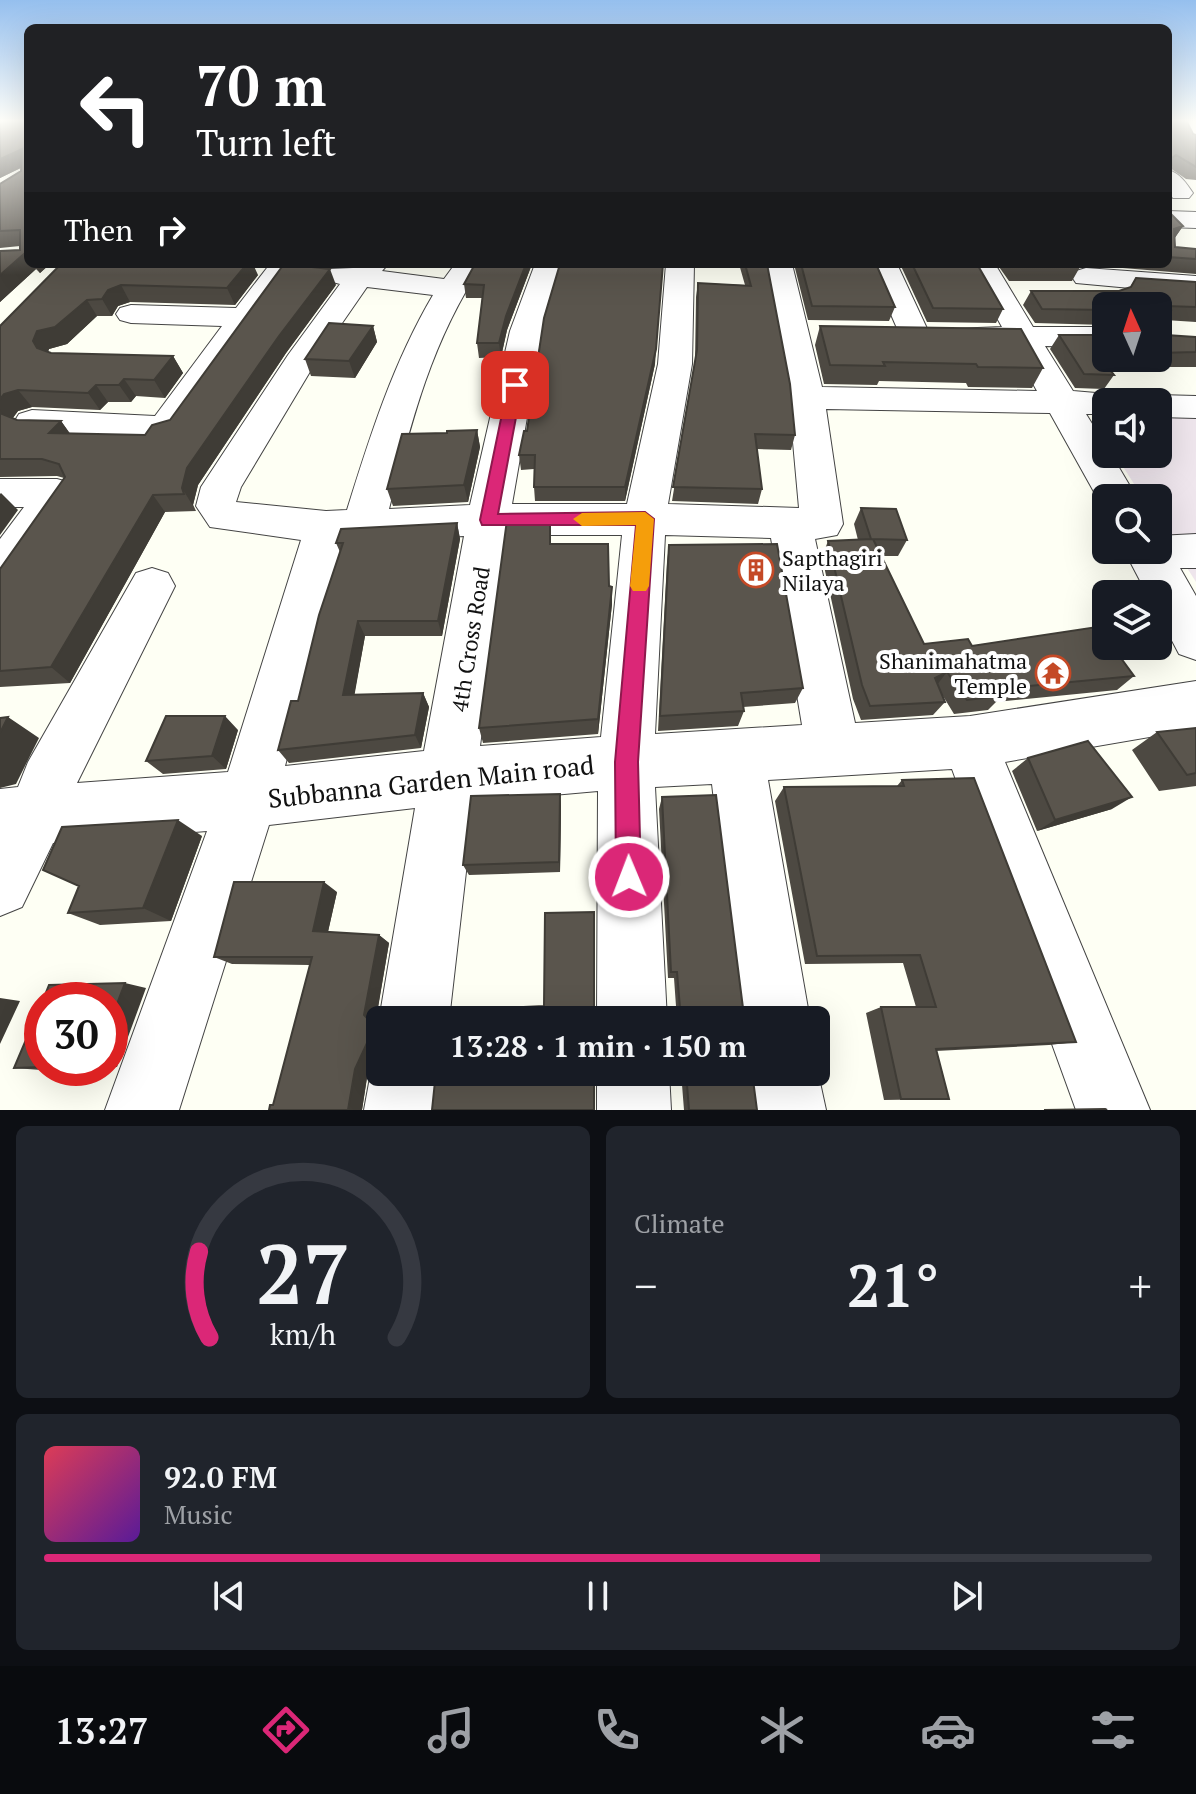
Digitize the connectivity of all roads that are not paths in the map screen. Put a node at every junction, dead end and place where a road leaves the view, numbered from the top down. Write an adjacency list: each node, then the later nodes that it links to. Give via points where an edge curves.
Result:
1 (1172, 219): 2 (street)
2 (1196, 220)
3 (271, 268): 15 (street)
4 (329, 268): 9 (street)
5 (548, 268): 27 (street, 4th Cross Road, via 526,331)
6 (680, 268): 26 (street, via 675,364)
7 (780, 268): 18 (street, via 808,333)
8 (884, 268): 16 (street, via 898,335)
9 (367, 270): 10 (street); 29 (street, via 304,355 215,501 225,516)
10 (460, 276): 29 (street, via 407,376)
11 (1002, 283): 16 (street)
12 (1196, 285): 13 (street)
13 (1088, 288)
14 (131, 314): 15 (street)
15 (245, 318): 23 (street, via 197,360 165,428)
16 (1023, 336): 17 (street); 19 (street)
17 (1092, 337)
18 (807, 398): 19 (street); 28 (street, via 822,524)
19 (1062, 401): 20 (street); 24 (street)
20 (1092, 402)
21 (1172, 406): 22 (street)
22 (1196, 407)
23 (32, 422)
24 (1109, 484)
25 (0, 493): 33 (street, via 57,493)
26 (645, 519): 27 (street); 28 (street); 40 (street)
27 (488, 520): 29 (street); 41 (street, 4th Cross Road)
28 (790, 523): 38 (street)
29 (345, 526): 42 (street)
30 (1172, 551): 31 (street)
31 (1196, 551)
32 (1154, 564): 35 (street)
33 (0, 572)
34 (152, 586): 43 (street, via 48,782)
35 (1196, 639)
36 (1196, 705): 37 (street, Subbanna Garden Main road)
37 (970, 742): 38 (street, Subbanna Garden Main road); 55 (street)
38 (834, 751): 39 (street, Subbanna Garden Main road)
39 (736, 757): 40 (street, Subbanna Garden Main road); 47 (street)
40 (626, 762): 41 (street, Subbanna Garden Main road); 46 (street)
41 (450, 776): 42 (street, Subbanna Garden Main road); 45 (street, 4th Cross Road)
42 (248, 799): 43 (street, Subbanna Garden Main road); 51 (street)
43 (18, 816): 44 (street)
44 (0, 885)
45 (416, 1006)
46 (632, 1006)
47 (773, 1006)
48 (405, 1086): 52 (street)
49 (633, 1086): 53 (street)
50 (785, 1086): 54 (street)
51 (142, 1110)
52 (401, 1110)
53 (634, 1110)
54 (789, 1110)
55 (1113, 1110)

